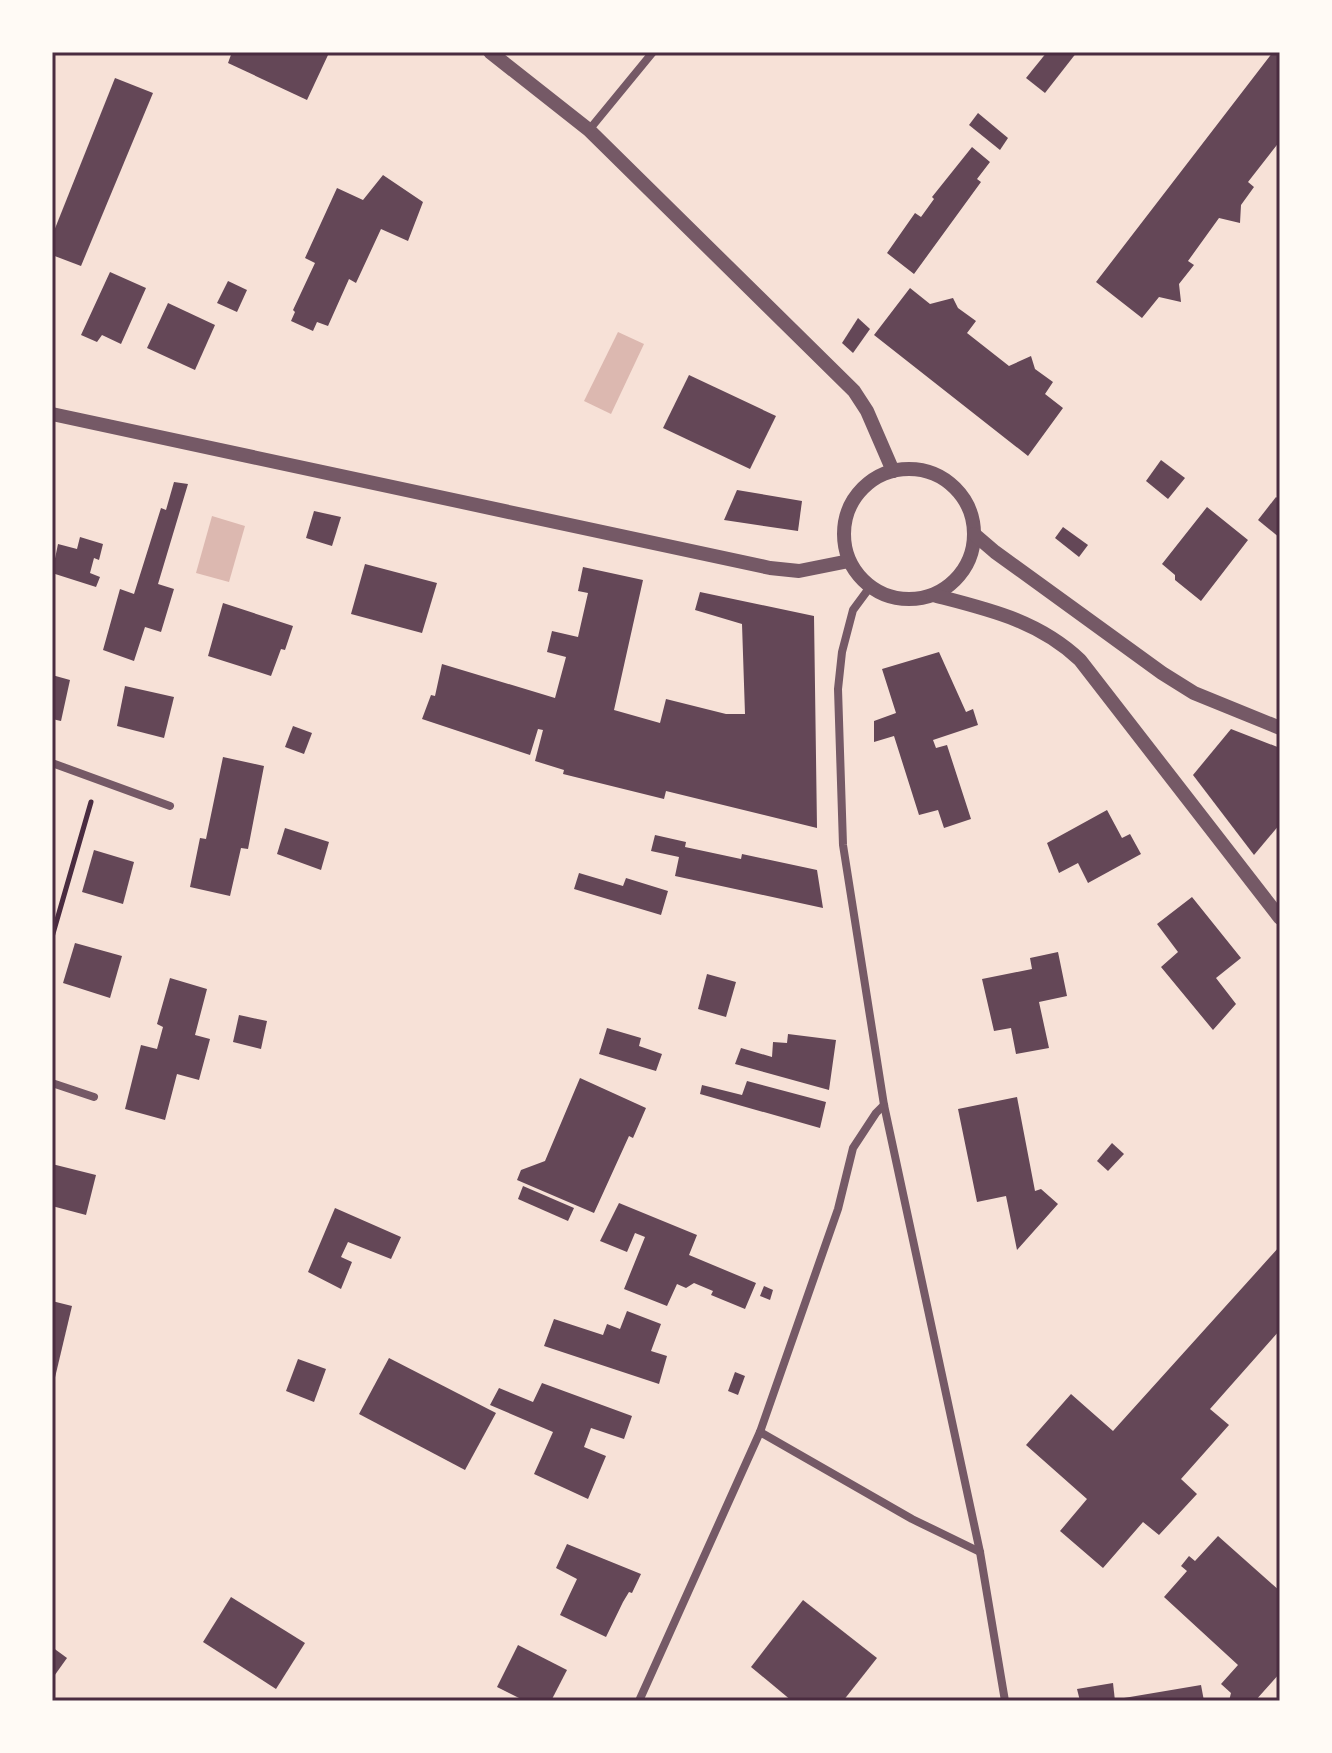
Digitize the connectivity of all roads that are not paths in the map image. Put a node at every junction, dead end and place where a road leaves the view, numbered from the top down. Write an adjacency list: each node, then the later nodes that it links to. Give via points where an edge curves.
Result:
1 (490, 52): 3 (street)
2 (653, 52): 3 (street)
3 (589, 130): 5 (street, via 854,391)
4 (52, 414): 7 (street, via 770,568 799,571)
5 (893, 471): 6 (street, via 926,471 955,488); 7 (street, via 867,484 850,506 844,533)
6 (974, 534): 9 (street, via 958,577); 10 (street, via 1162,673 1194,693)
7 (849, 561): 8 (street)
8 (870, 587): 9 (street, via 901,599); 16 (street, via 853,610 842,652 839,705 843,845)
9 (933, 595): 13 (street, via 1011,616 1080,660)
10 (1280, 728)
11 (52, 763): 12 (street)
12 (170, 806)
13 (1280, 918)
14 (52, 1083): 15 (street)
15 (94, 1097)
16 (884, 1105): 17 (street, via 853,1148 838,1209); 18 (street)
17 (760, 1432): 18 (street); 19 (street)
18 (980, 1552): 20 (street)
19 (639, 1701)
20 (1005, 1701)

